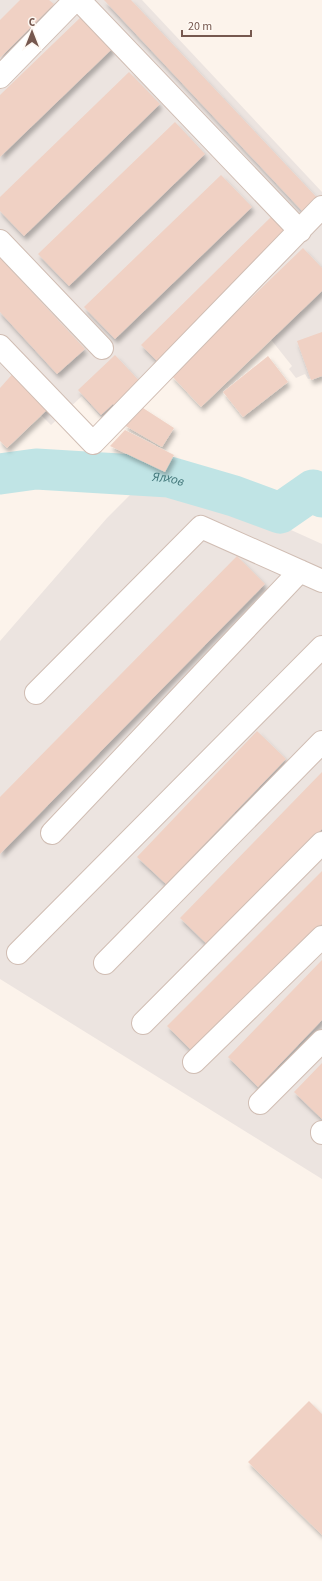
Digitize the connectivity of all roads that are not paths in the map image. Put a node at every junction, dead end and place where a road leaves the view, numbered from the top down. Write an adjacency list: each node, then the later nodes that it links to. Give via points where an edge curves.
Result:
1 (75, 0): 3 (lane)
2 (79, 0): 5 (lane)
3 (0, 76)
4 (322, 207): 5 (lane)
5 (300, 231): 7 (lane, via 93,443)
6 (0, 242): 8 (lane)
7 (0, 346)
8 (102, 348)
9 (300, 571): 10 (lane); 12 (lane, via 201,527); 14 (lane)
10 (322, 581)
11 (322, 647): 17 (lane)
12 (36, 693)
13 (322, 742): 18 (lane)
14 (52, 833)
15 (322, 843): 19 (lane)
16 (322, 937): 21 (lane)
17 (18, 953)
18 (105, 963)
19 (143, 1023)
20 (322, 1041): 22 (lane)
21 (194, 1062)
22 (260, 1103)

